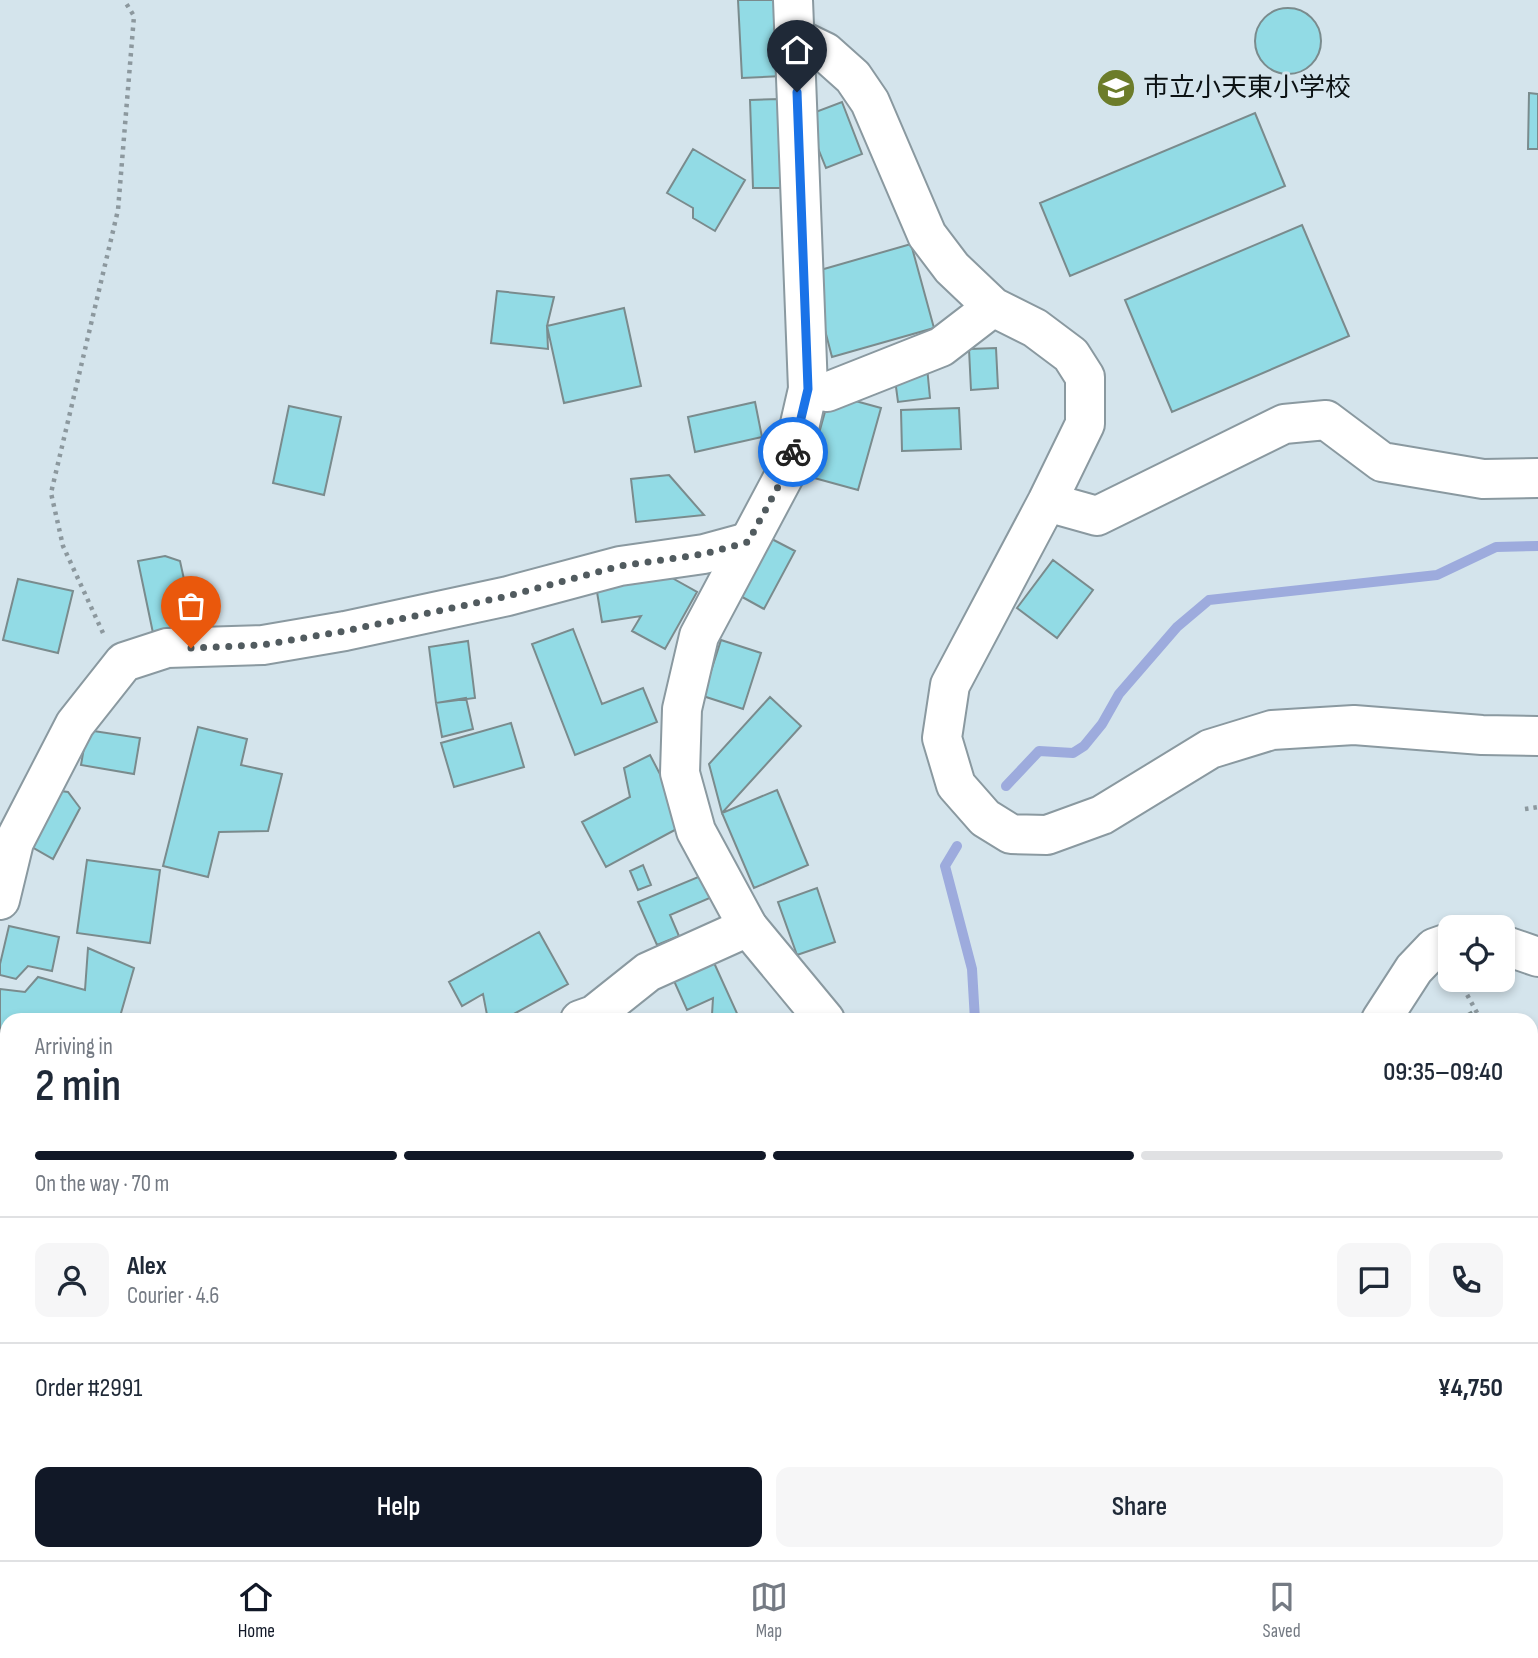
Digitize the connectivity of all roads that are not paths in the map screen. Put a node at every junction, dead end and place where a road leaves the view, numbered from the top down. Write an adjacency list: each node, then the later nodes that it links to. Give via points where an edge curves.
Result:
1 (793, 0): 2 (street)
2 (796, 38): 3 (street, via 825,52 853,77 870,102 927,234 952,268); 4 (street)
3 (993, 307): 4 (street, via 941,347 827,392); 6 (street, via 1035,328 1072,355 1085,377 1085,424)
4 (808, 389): 7 (street, via 791,463)
5 (1538, 478): 6 (street, via 1483,479 1382,462 1326,420 1284,424 1097,516)
6 (1047, 502): 8 (street, via 950,685 942,738 956,785 985,818 1011,834 1048,835 1102,815 1210,748 1272,730 1354,725)
7 (748, 542): 9 (street, via 704,554 620,566 345,631 262,645 167,648 124,662 75,724 14,842); 10 (street, via 699,636 682,709 680,773 696,831)
8 (1538, 737)
9 (0, 900)
10 (748, 927): 14 (street, via 648,972); 15 (street)
11 (1438, 946): 16 (street, via 1414,969)
12 (1515, 949): 13 (street)
13 (1538, 957)
14 (598, 1013)
15 (819, 1013)
16 (1386, 1013)

